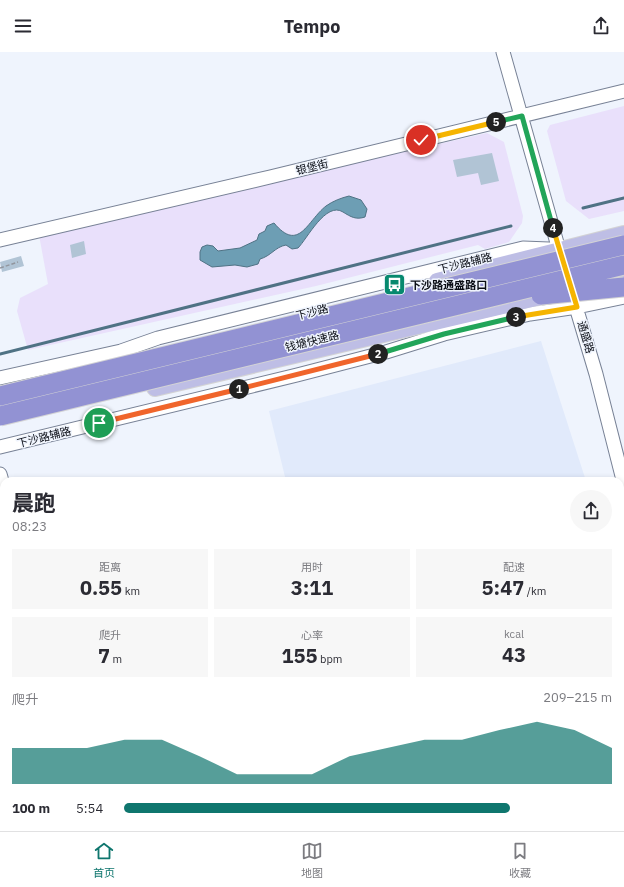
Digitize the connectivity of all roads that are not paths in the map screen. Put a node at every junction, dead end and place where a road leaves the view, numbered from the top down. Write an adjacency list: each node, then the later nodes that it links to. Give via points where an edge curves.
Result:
1 (503, 52): 3 (street, 通盛路)
2 (624, 91): 3 (street, 银堡街)
3 (522, 116): 5 (street, 银堡街); 7 (street, 通盛路)
4 (624, 234): 7 (main road, 下沙路)
5 (0, 240)
6 (624, 245): 17 (highway, 钱塘快速路, bridge)
7 (559, 250): 11 (street, 通盛路); 15 (street, 下沙路辅路, via 523,248 158,338 121,351); 16 (main road, 下沙路)
8 (624, 265): 13 (highway, 钱塘快速路, bridge)
9 (624, 277): 11 (main road)
10 (624, 287): 13 (highway, bridge)
11 (572, 289): 14 (street, 通盛路); 19 (main road)
12 (624, 297): 14 (street, 下沙路辅路)
13 (478, 301): 18 (highway, 钱塘快速路, bridge)
14 (577, 307): 20 (street, 下沙路辅路, via 530,314 444,334 342,364); 21 (street, 通盛路)
15 (0, 378)
16 (0, 391)
17 (0, 396)
18 (0, 416)
19 (0, 425)
20 (0, 447)
21 (622, 477)

